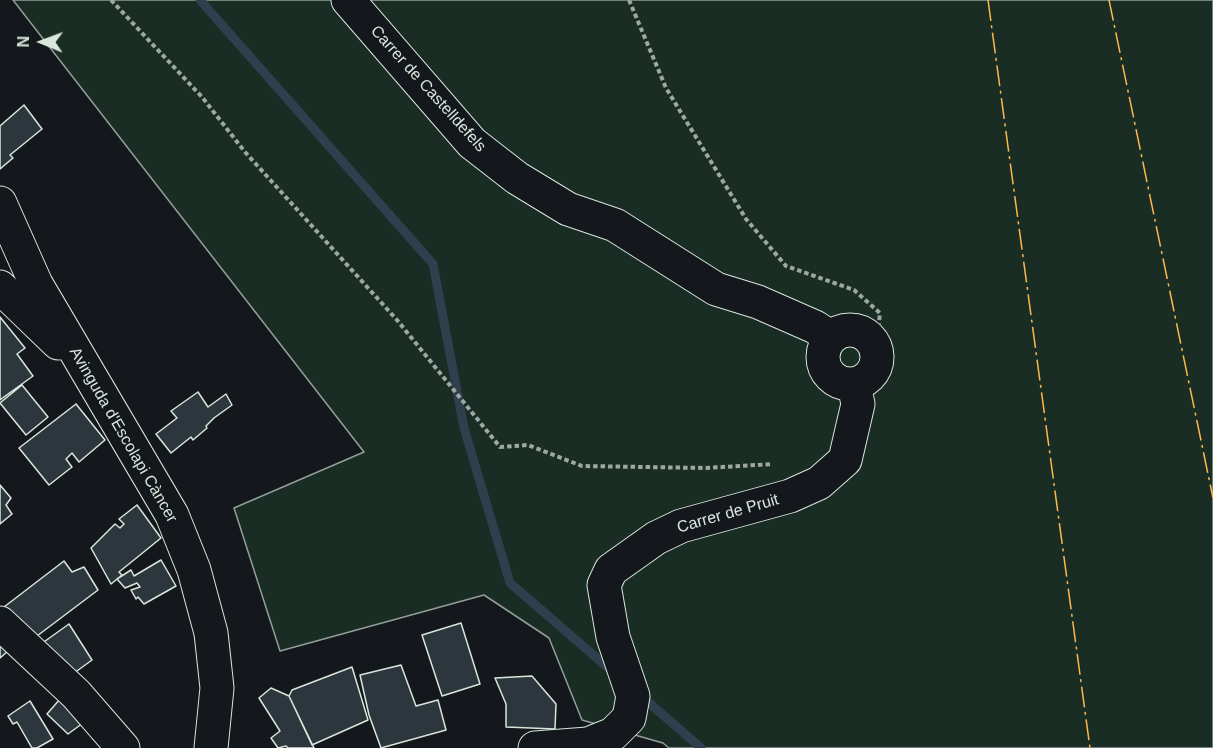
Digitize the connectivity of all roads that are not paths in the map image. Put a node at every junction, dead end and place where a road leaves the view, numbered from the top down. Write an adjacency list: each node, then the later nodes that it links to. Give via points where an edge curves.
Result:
1 (348, 0): 4 (street, Carrer de Castelldefels, via 472,143 517,178 568,209 615,225 716,289 758,302)
2 (0, 203): 5 (street, Avinguda d'Escolapi Càncer, via 36,284)
3 (0, 287): 5 (street)
4 (831, 337): 6 (street, via 823,353 826,369 837,381); 6 (street, via 856,330 865,333 876,348 874,371 869,378)
5 (80, 362): 9 (street, Avinguda d'Escolapi Càncer, via 172,515 194,570 211,633 217,688)
6 (854, 384): 10 (street, Carrer de Pruit, via 858,404 845,460 819,483 790,496 681,526 656,537 611,570 604,585 614,637 633,696 629,718 613,734 588,744)
7 (0, 623): 8 (street, via 76,694)
8 (123, 748)
9 (211, 748)
10 (535, 748)

